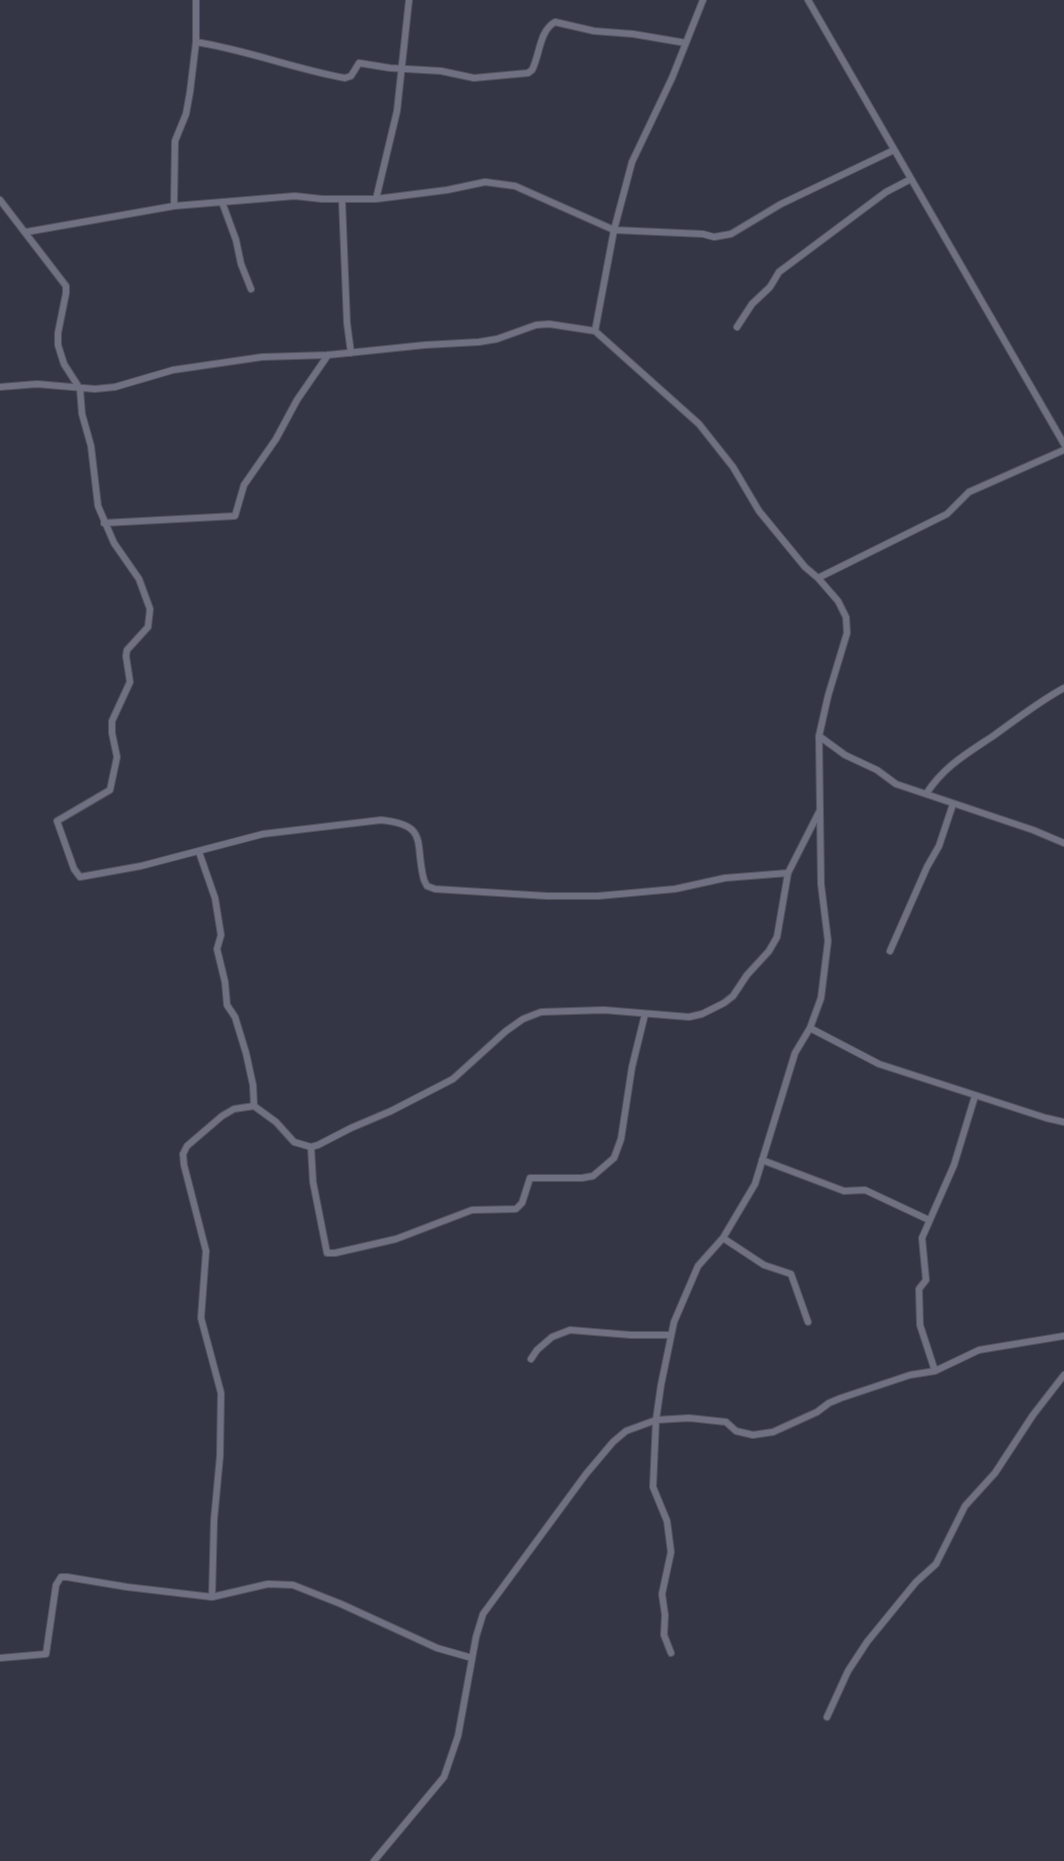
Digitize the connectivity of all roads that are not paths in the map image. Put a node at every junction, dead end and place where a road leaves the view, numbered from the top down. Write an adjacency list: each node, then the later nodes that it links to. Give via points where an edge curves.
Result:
1 (196, 0): 5 (street)
2 (409, 0): 7 (street)
3 (703, 0): 6 (street)
4 (808, 0): 8 (street)
5 (196, 42): 7 (street, via 345,78 359,63); 14 (street, via 186,114 175,141)
6 (686, 43): 7 (street, via 555,22 548,26 528,73 483,79); 15 (street, via 632,162)
7 (402, 68): 10 (street, via 393,133)
8 (894, 150): 9 (street); 15 (street, via 722,237)
9 (911, 179): 18 (street, via 886,192 779,272); 24 (street)
10 (376, 198): 12 (street); 15 (street, via 500,182)
11 (0, 200): 16 (street)
12 (342, 200): 13 (street, via 295,197); 20 (street)
13 (222, 202): 14 (street); 17 (street)
14 (174, 206): 16 (street)
15 (614, 230): 19 (street)
16 (26, 232): 23 (street, via 66,286 58,345)
17 (251, 289)
18 (737, 327)
19 (595, 331): 20 (street, via 537,325 479,342); 26 (street, via 699,424 725,455 759,511)
20 (351, 354): 21 (street)
21 (328, 355): 23 (street, via 216,363 115,387); 25 (street, via 244,485 236,516)
22 (0, 387): 23 (street, via 37,384)
23 (80, 389): 25 (street, via 95,493)
24 (1064, 447): 26 (street, via 969,492 935,521)
25 (104, 523): 33 (street, via 143,587 150,620 144,635 127,650 130,682 112,721 117,757 110,790 59,819 58,825 79,877)
26 (818, 578): 28 (street, via 838,601 848,633)
27 (1064, 688): 29 (street, via 951,763)
28 (819, 736): 29 (street, via 896,784); 31 (street)
29 (926, 794): 30 (street)
30 (953, 803): 32 (street); 35 (street, via 939,846)
31 (820, 810): 34 (street); 37 (street, via 821,903 828,941 821,998)
32 (1064, 843)
33 (199, 852): 34 (street, via 263,834 381,820 398,822 416,834 424,880 435,889 547,897 598,895); 39 (street, via 215,898 227,1005 249,1063)
34 (788, 873): 36 (street, via 777,937 733,996 688,1017)
35 (890, 951)
36 (645, 1014): 41 (street, via 565,1010 523,1019 453,1079); 41 (street, via 614,1158 593,1176 530,1178 516,1209 472,1210 396,1239 327,1253)
37 (810, 1028): 38 (street, via 879,1064); 42 (street, via 796,1054)
38 (975, 1096): 40 (street); 43 (street, via 957,1156)
39 (254, 1106): 41 (street, via 294,1142); 52 (street, via 222,1116 183,1154 206,1251 201,1318 222,1393)
40 (1064, 1122)
41 (311, 1147)
42 (762, 1160): 43 (street, via 839,1189 864,1190); 44 (street, via 755,1184)
43 (929, 1220): 49 (street, via 921,1242 926,1280 919,1289 919,1314)
44 (723, 1238): 45 (street, via 764,1265 791,1274); 46 (street, via 698,1266)
45 (808, 1322)
46 (670, 1335): 48 (street, via 570,1330 552,1337); 51 (street)
47 (1064, 1336): 49 (street, via 979,1350)
48 (531, 1359)
49 (935, 1371): 51 (street, via 841,1398 773,1432 753,1435 736,1431 726,1422 689,1418)
50 (1064, 1375): 56 (street, via 995,1473 965,1506 936,1564 867,1642)
51 (656, 1420): 53 (street, via 653,1487 667,1521 671,1552 663,1594 664,1635); 55 (street, via 626,1431 586,1474 490,1602)
52 (212, 1597): 54 (street, via 61,1577 46,1654); 55 (street, via 268,1584 293,1585 437,1648)
53 (671, 1653)
54 (0, 1658)
55 (472, 1658): 57 (street, via 458,1736 444,1777)
56 (827, 1717)
57 (374, 1861)

